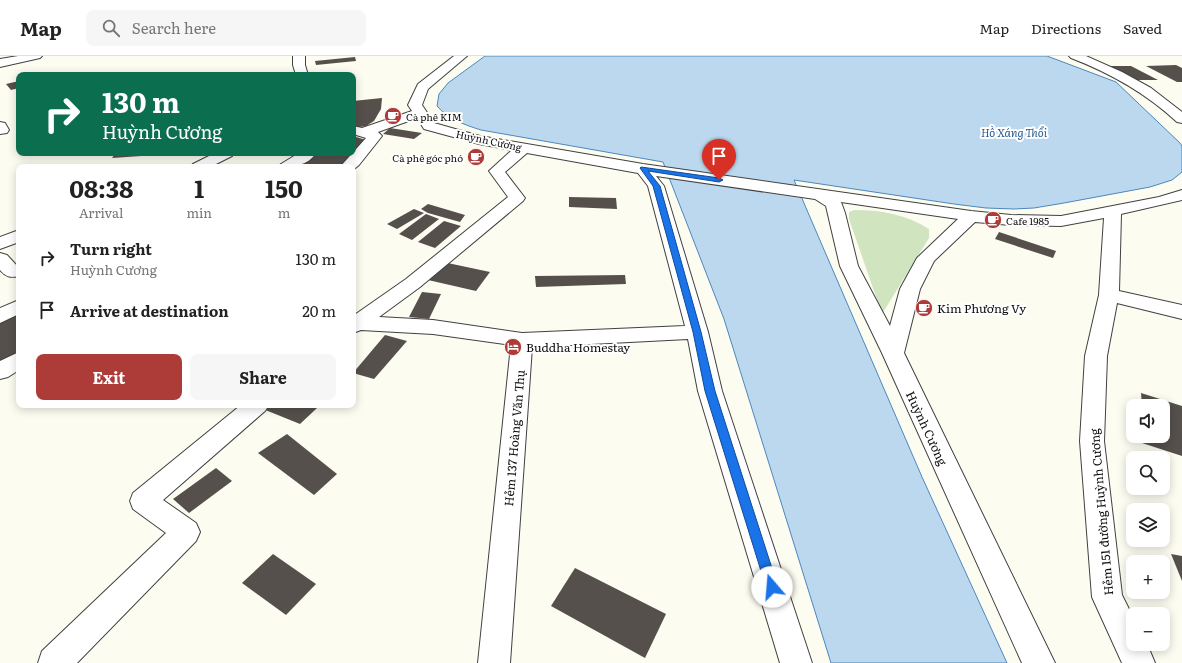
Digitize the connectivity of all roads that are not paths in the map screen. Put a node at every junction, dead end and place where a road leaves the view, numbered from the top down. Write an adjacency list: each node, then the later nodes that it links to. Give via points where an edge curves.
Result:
1 (36, 56): 5 (street)
2 (299, 56): 6 (street)
3 (461, 56): 7 (street, via 422,87 415,105)
4 (1075, 56): 8 (street, via 1138,85 1170,107)
5 (0, 64)
6 (301, 72)
7 (420, 113): 9 (street); 10 (street, Huỳnh Cương, via 429,126 479,140)
8 (1182, 119)
9 (359, 131): 15 (street, via 375,136)
10 (524, 148): 16 (street, Huỳnh Cương); 27 (street, via 497,171 517,198 413,283)
11 (221, 156): 13 (street)
12 (304, 156): 14 (street)
13 (204, 164)
14 (291, 164)
15 (352, 164)
16 (652, 170): 17 (street, Huỳnh Cương); 29 (street)
17 (814, 194): 20 (street, Huỳnh Cương); 31 (street, Huỳnh Cương, via 833,203 849,266)
18 (1182, 195): 19 (street, Huỳnh Cương)
19 (1113, 212): 20 (street, Huỳnh Cương, via 1061,221); 23 (street, Hẻm 151 đường Huỳnh Cương)
20 (971, 216): 31 (street, via 926,258 910,289)
21 (16, 236): 22 (street)
22 (0, 244)
23 (1109, 295): 25 (street); 39 (street, Hẻm 151 đường Huỳnh Cương, via 1096,356 1092,441 1108,598)
24 (16, 308): 26 (street)
25 (1182, 312)
26 (0, 316)
27 (356, 324)
28 (356, 325): 30 (street, via 433,327)
29 (697, 332): 30 (street); 37 (street, via 710,391)
30 (522, 340): 36 (street, Hẻm 137 Hoàng Văn Thụ)
31 (893, 353): 38 (street, Huỳnh Cương)
32 (16, 362): 33 (street)
33 (0, 371)
34 (253, 408): 35 (street, via 143,501 186,532)
35 (54, 663)
36 (494, 663)
37 (796, 663)
38 (1039, 663)
39 (1138, 663)

